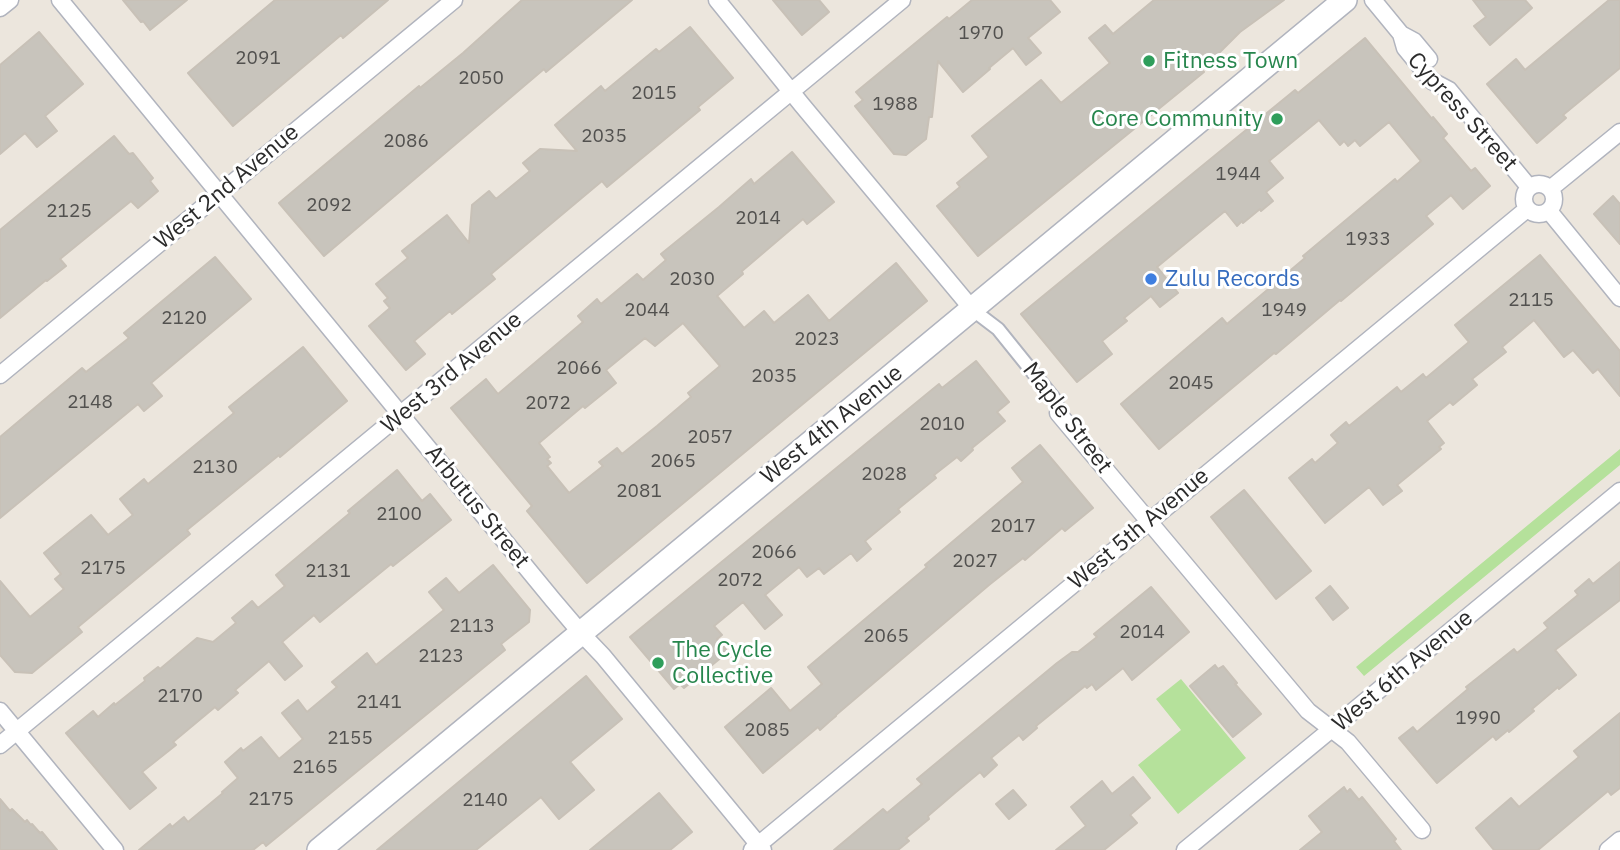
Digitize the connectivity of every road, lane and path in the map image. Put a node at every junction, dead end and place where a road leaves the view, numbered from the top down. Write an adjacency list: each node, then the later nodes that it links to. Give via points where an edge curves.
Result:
1 (10, 0): 8 (street)
2 (60, 0): 15 (street, Arbutus Street)
3 (454, 0): 15 (street, West 2nd Avenue)
4 (717, 0): 11 (street, Maple Street)
5 (902, 0): 11 (street, West 3rd Avenue)
6 (1345, 0): 19 (main road, West 4th Avenue)
7 (1373, 0): 9 (street, Cypress Street)
8 (0, 8)
9 (1401, 34): 10 (street, Cypress Street); 13 (street, Cypress Street, via 1405,48 1432,81 1449,90)
10 (1429, 59)
11 (791, 92): 19 (street, Maple Street); 22 (street, West 3rd Avenue)
12 (1620, 132): 14 (street)
13 (1529, 187): 14 (street, via 1538,184); 16 (street, via 1523,200)
14 (1550, 189): 17 (street, via 1554,198)
15 (219, 194): 20 (street, West 2nd Avenue); 22 (street, Arbutus Street)
16 (1527, 209): 17 (street, via 1535,215); 24 (street, West 5th Avenue)
17 (1549, 211): 18 (street)
18 (1620, 298)
19 (973, 310): 21 (street, Maple Street, via 998,329 1056,401); 25 (main road, West 4th Avenue)
20 (0, 375)
21 (1058, 413): 24 (street, Maple Street)
22 (401, 415): 25 (street, Arbutus Street); 28 (street, West 3rd Avenue)
23 (1620, 491): 27 (street, West 6th Avenue)
24 (1149, 522): 27 (street, Maple Street, via 1308,711); 32 (street, West 5th Avenue)
25 (581, 633): 32 (street, Arbutus Street); 34 (main road, West 4th Avenue)
26 (0, 711): 28 (street)
27 (1332, 729): 30 (street, Maple Street); 35 (street, West 6th Avenue)
28 (17, 731): 29 (street, West 3rd Avenue); 33 (street)
29 (0, 746)
30 (1422, 830)
31 (1620, 840): 36 (street)
32 (757, 848)
33 (115, 850)
34 (319, 850)
35 (1185, 850)
36 (1608, 850)

